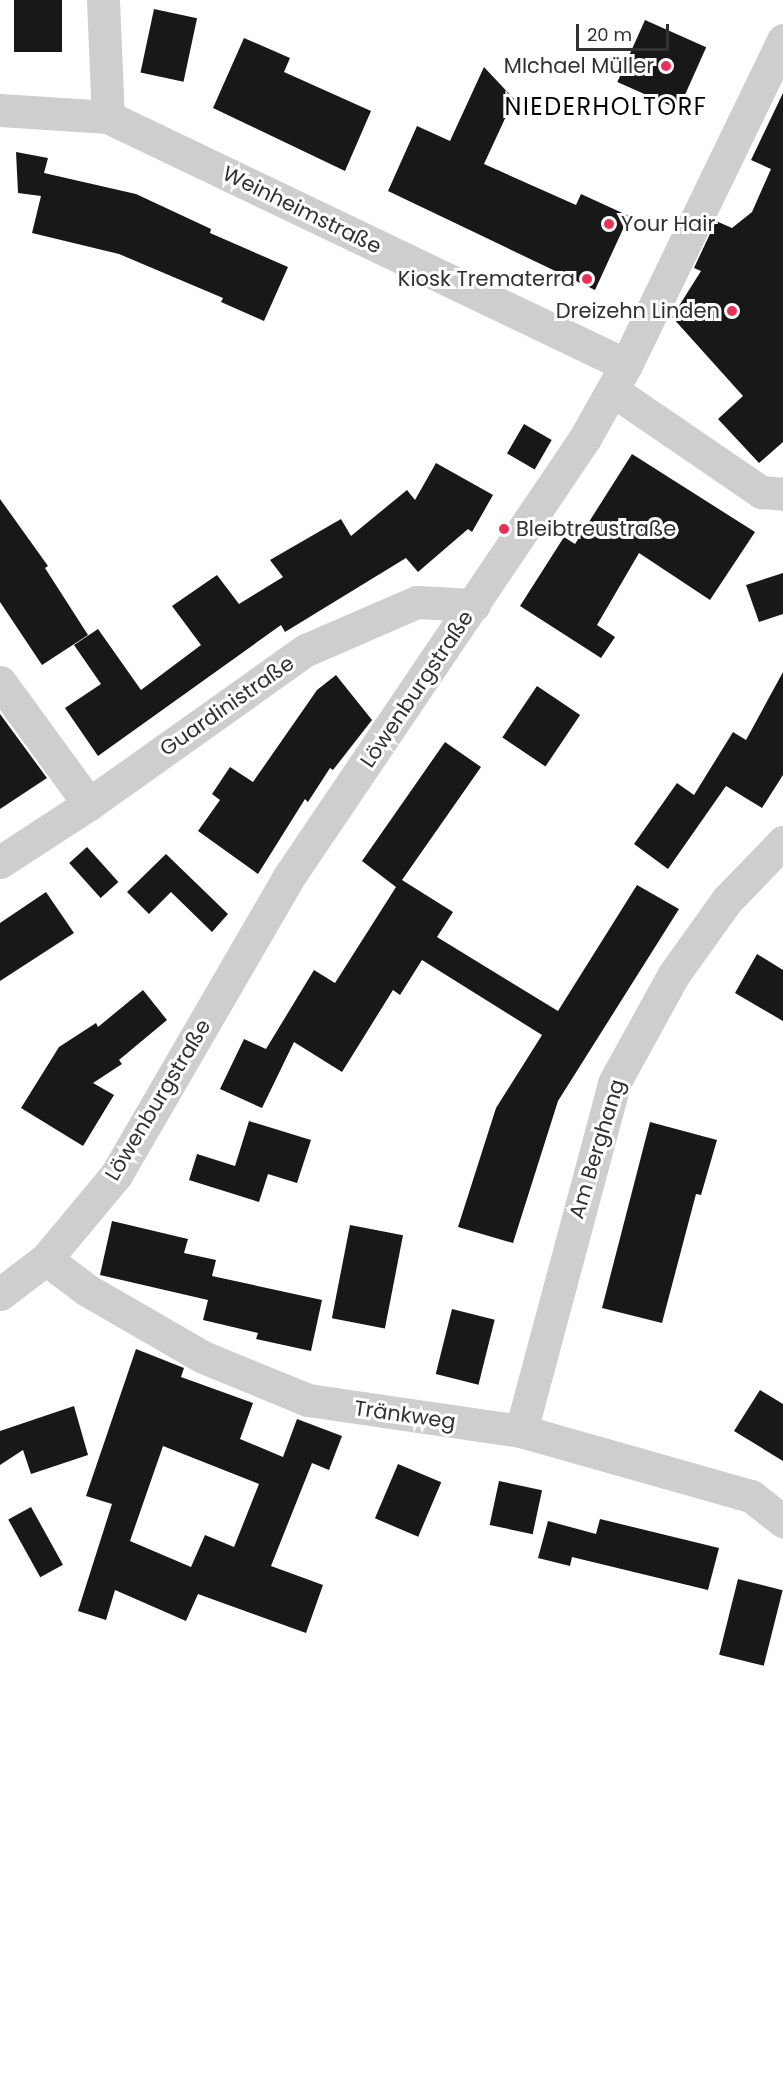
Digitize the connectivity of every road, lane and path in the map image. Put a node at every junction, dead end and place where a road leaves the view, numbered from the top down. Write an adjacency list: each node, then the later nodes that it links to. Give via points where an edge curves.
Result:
1 (103, 0): 4 (street)
2 (782, 45): 5 (street, Löwenburgstraße)
3 (0, 110): 4 (street, Weinheimstraße)
4 (108, 117): 5 (street, Weinheimstraße)
5 (619, 377): 6 (street, via 761,492); 7 (street, Löwenburgstraße, via 585,438)
6 (783, 494)
7 (474, 604): 9 (street, Guardinistraße, via 417,602 306,650); 12 (street, Löwenburgstraße, via 288,878 116,1175)
8 (0, 682): 9 (street)
9 (89, 804): 11 (street, Guardinistraße)
10 (783, 842): 14 (street, Am Berghang, via 727,900 674,974 614,1083)
11 (0, 862)
12 (46, 1259): 13 (street, Löwenburgstraße); 14 (street, Tränkweg, via 87,1290 203,1357 308,1400)
13 (0, 1294)
14 (521, 1431): 15 (street, Tränkweg, via 751,1496)
15 (783, 1521)

